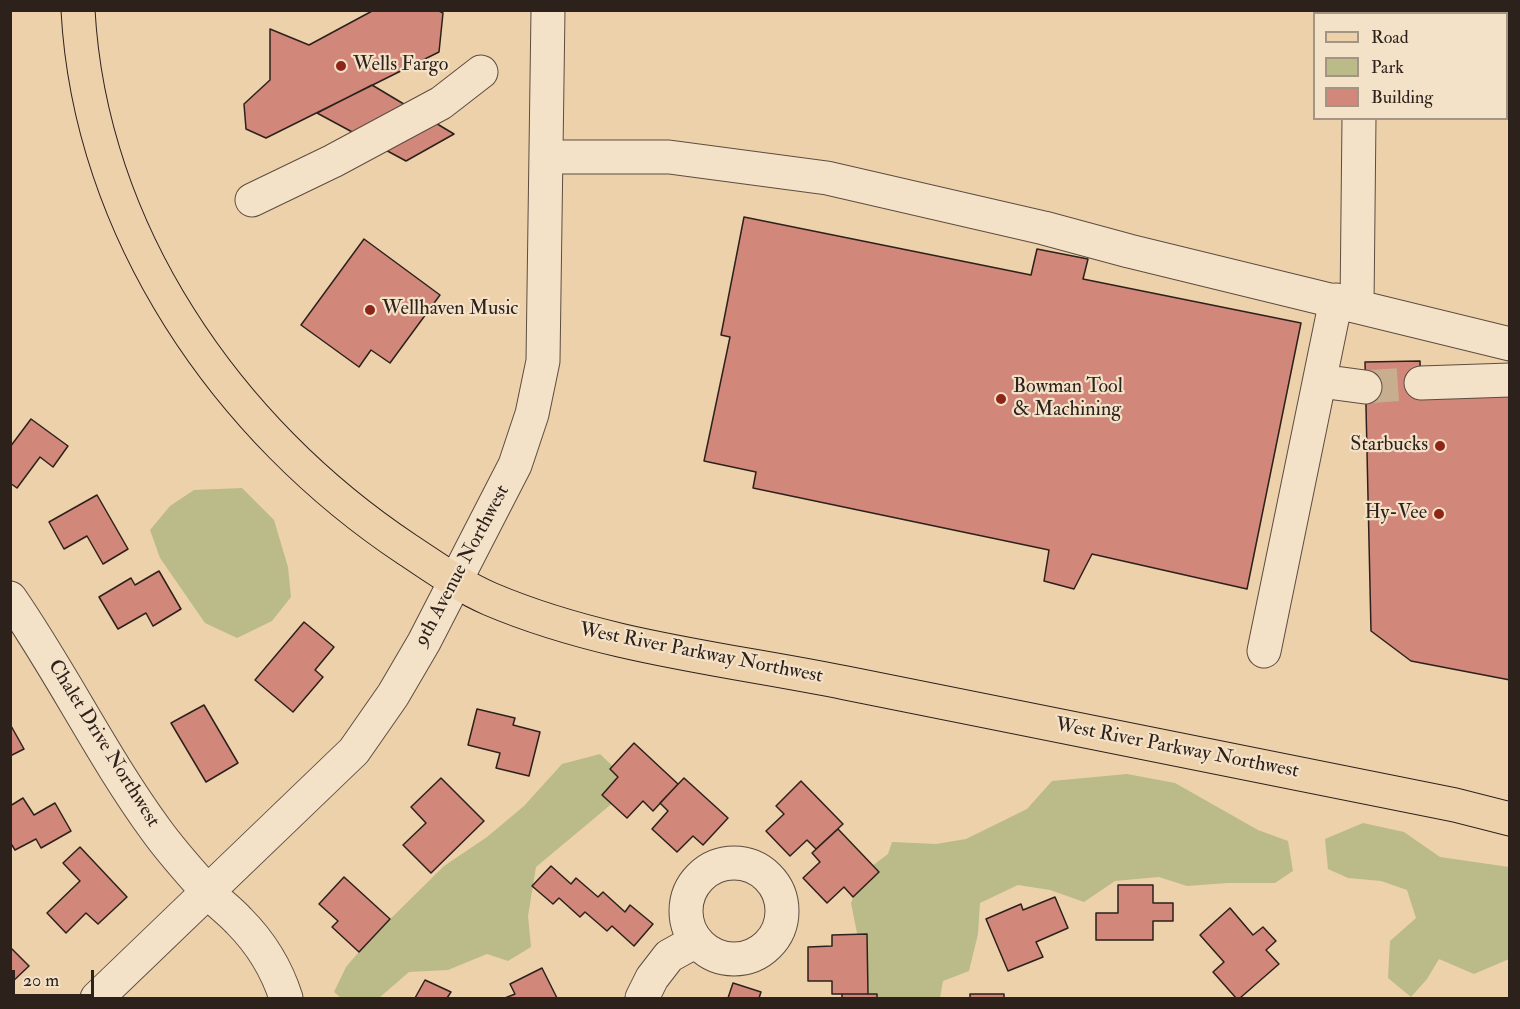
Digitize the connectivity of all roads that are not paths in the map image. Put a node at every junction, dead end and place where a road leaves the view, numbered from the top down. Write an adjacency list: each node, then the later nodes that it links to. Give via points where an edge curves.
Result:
1 (78, 10): 13 (main road, West River Parkway Northwest, via 92,117 111,177 158,285 215,372 272,437 311,474 369,524)
2 (548, 10): 5 (street, 9th Avenue Northwest)
3 (481, 72): 6 (street, via 441,103)
4 (1359, 120): 7 (street)
5 (547, 157): 7 (street, via 669,157 827,178); 13 (street, 9th Avenue Northwest, via 543,360 532,414 515,465)
6 (252, 200)
7 (1347, 303): 8 (street); 10 (street)
8 (1509, 344)
9 (1509, 380): 11 (street)
10 (1320, 381): 12 (street); 16 (street)
11 (1421, 383)
12 (1365, 387)
13 (455, 581): 17 (main road, West River Parkway Northwest, via 488,598 561,625 678,653 1117,736); 18 (street, 9th Avenue Northwest, via 424,642 354,751)
14 (10, 598): 15 (street, Chalet Drive Northwest)
15 (21, 635): 18 (street, Chalet Drive Northwest, via 158,832)
16 (1264, 651)
17 (1509, 819)
18 (207, 891): 20 (street, 9th Avenue Northwest); 21 (street, Chalet Drive Northwest, via 262,948 280,979)
19 (696, 941): 22 (street, via 669,956)
20 (97, 999)
21 (286, 999)
22 (642, 999)

